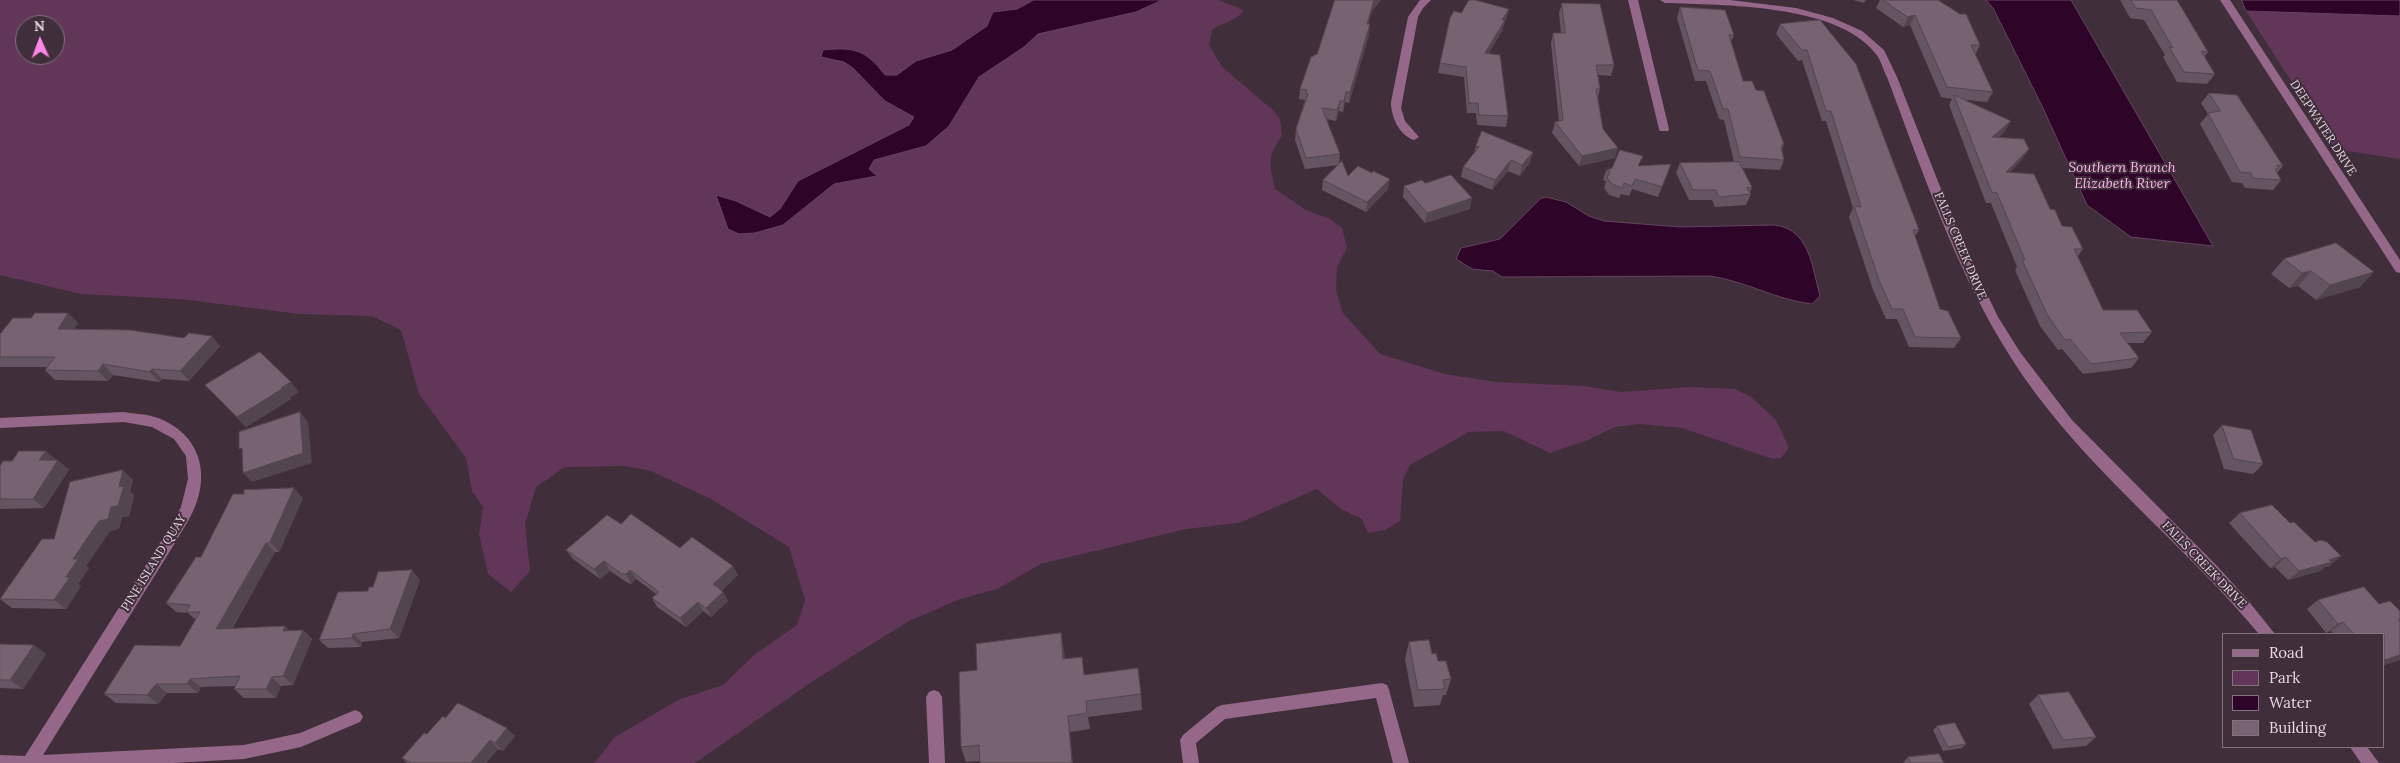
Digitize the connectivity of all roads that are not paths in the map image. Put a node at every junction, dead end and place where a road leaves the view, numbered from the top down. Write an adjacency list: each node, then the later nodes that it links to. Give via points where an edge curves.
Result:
1 (1426, 0): 6 (street, via 1418,6 1413,17 1396,102 1395,114 1400,125)
2 (1633, 0): 5 (street)
3 (1665, 0): 9 (street, FALLS CREEK DRIVE, via 1796,7 1844,22 1879,47 1889,62 1892,77 1971,276 1999,331 2040,390 2093,453 2209,568)
4 (2225, 0): 7 (street, DEEPWATER DRIVE)
5 (1664, 129)
6 (1414, 137)
7 (2400, 269)
8 (0, 423): 14 (street, PINE ISLAND QUAY, via 124,417 155,422 179,435 192,454 195,479 188,508 170,539)
9 (2267, 633)
10 (934, 697): 15 (street)
11 (355, 717): 14 (street, via 301,740 244,752)
12 (2359, 748): 18 (street)
13 (0, 762): 14 (street)
14 (29, 763)
15 (937, 763)
16 (1191, 763): 17 (street, via 1188,740 1222,712 1382,690)
17 (1401, 763)
18 (2372, 763)

